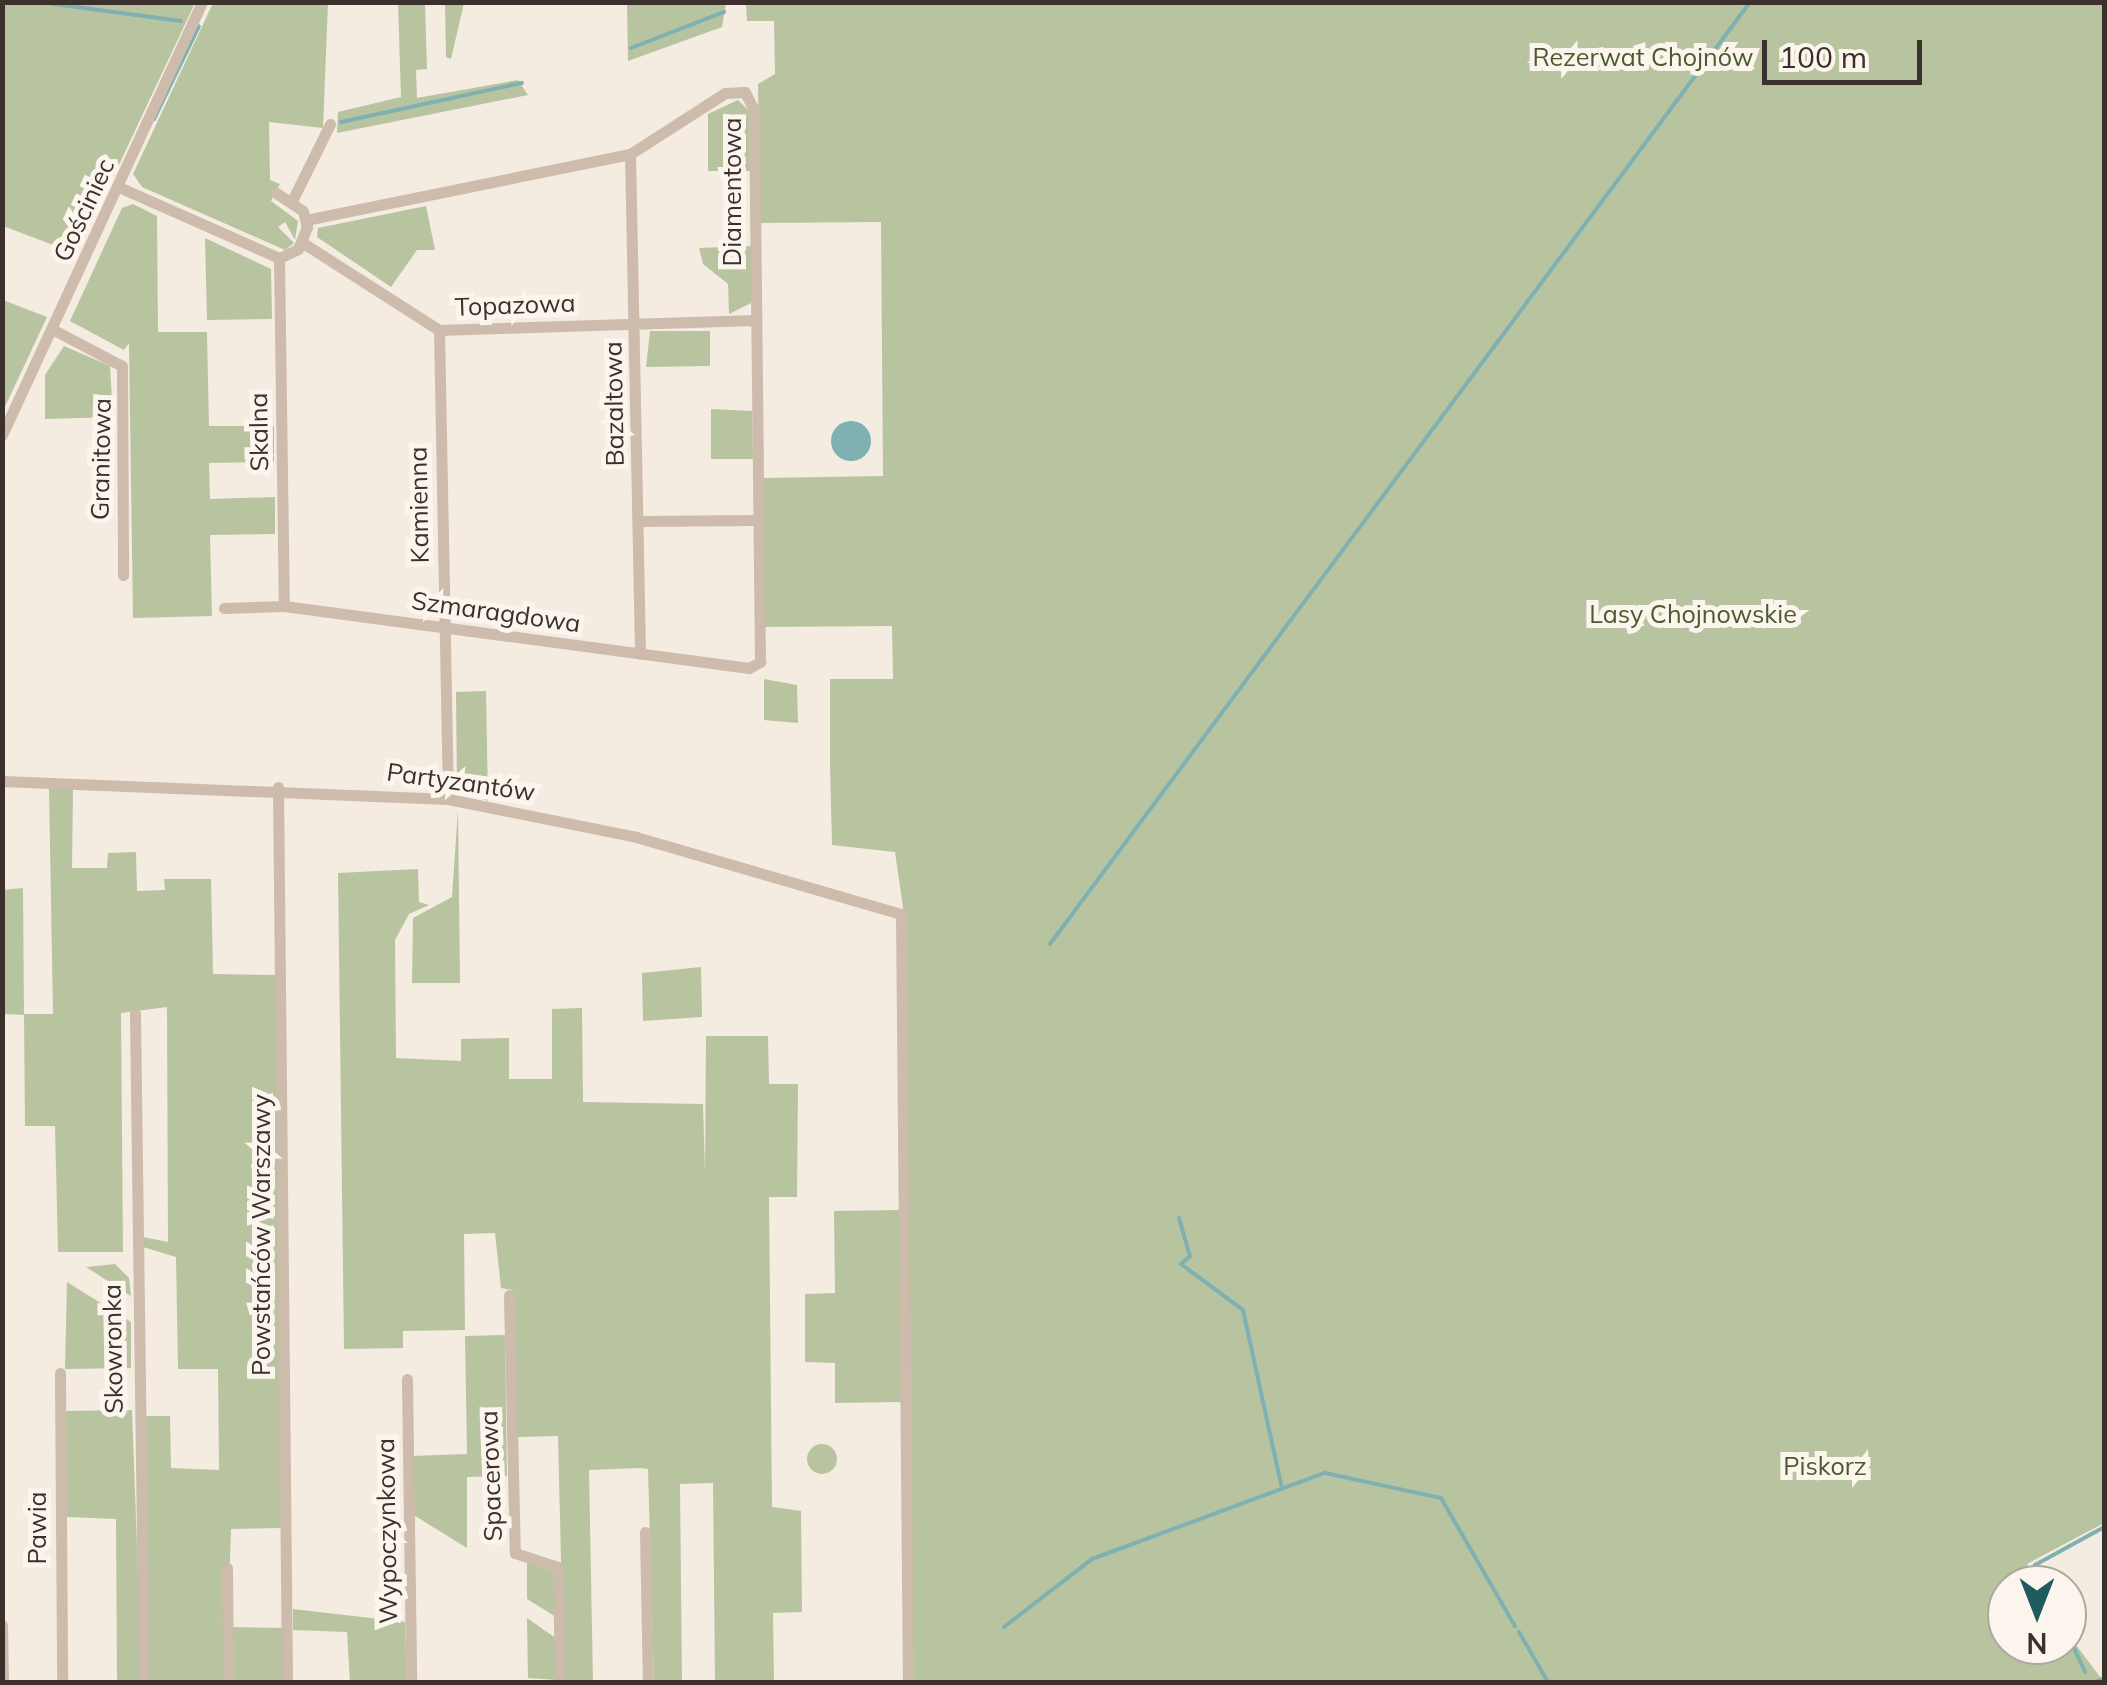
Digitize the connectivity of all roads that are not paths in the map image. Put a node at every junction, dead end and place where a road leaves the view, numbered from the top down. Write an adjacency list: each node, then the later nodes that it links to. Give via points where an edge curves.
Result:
1 (202, 2): 4 (street, Gościniec)
2 (330, 124): 6 (street)
3 (630, 154): 7 (street, Diamentowa); 10 (street, Diamentowa, via 725,93 752,98); 11 (street, Bazaltowa)
4 (121, 188): 9 (street); 12 (street, Gościniec)
5 (276, 193): 6 (street)
6 (292, 201): 7 (street)
7 (306, 220): 8 (street)
8 (302, 243): 9 (street); 13 (street, Topazowa)
9 (279, 258): 18 (street, Skalna)
10 (755, 320): 11 (street, Topazowa); 15 (street, Diamentowa)
11 (636, 324): 13 (street, Topazowa); 16 (street, Bazaltowa)
12 (52, 329): 14 (street, Gościniec); 17 (street, Granitowa, via 122,366)
13 (438, 330): 20 (street, Kamienna)
14 (2, 436)
15 (757, 520): 16 (street); 22 (street, Diamentowa)
16 (639, 521): 21 (street, Bazaltowa)
17 (123, 575)
18 (284, 606): 19 (street, Szmaragdowa); 20 (street, Szmaragdowa)
19 (224, 608)
20 (444, 627): 21 (street, Szmaragdowa); 25 (street, Kamienna)
21 (640, 654): 22 (street, Szmaragdowa, via 748,668)
22 (760, 662)
23 (2, 781): 24 (street, Partyzantów)
24 (278, 787): 25 (street, Partyzantów); 37 (street, Powstańców Warszawy)
25 (448, 799): 41 (street, Partyzantów, via 636,836 901,914)
26 (135, 1014): 35 (street, Skowronka)
27 (509, 1295): 39 (street, Spacerowa, via 515,1553 558,1567)
28 (60, 1373): 34 (street, Pawia)
29 (407, 1380): 38 (street, Wypoczynkowa)
30 (645, 1532): 40 (street)
31 (227, 1568): 36 (street)
32 (2, 1626): 33 (street)
33 (4, 1682)
34 (62, 1682)
35 (144, 1682)
36 (228, 1682)
37 (287, 1682)
38 (411, 1682)
39 (560, 1682)
40 (648, 1682)
41 (908, 1682)

